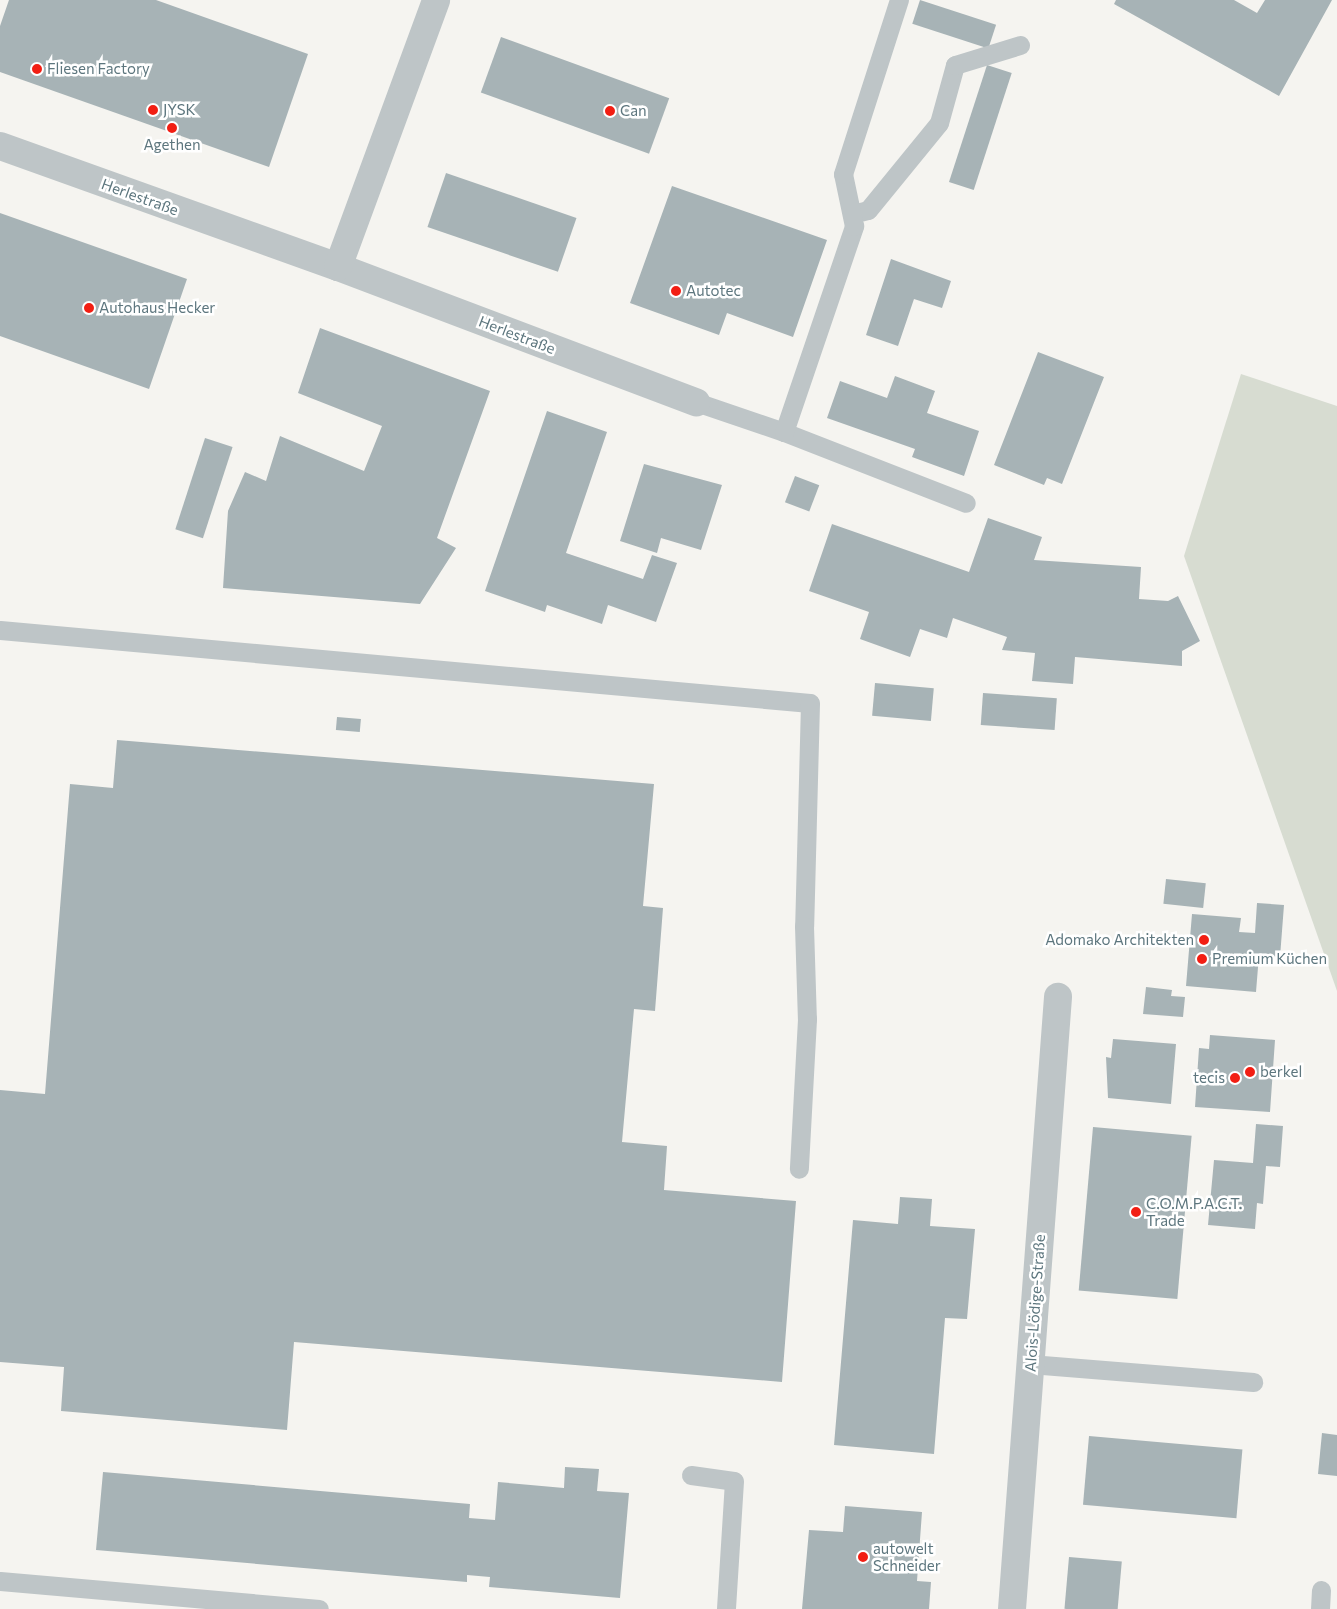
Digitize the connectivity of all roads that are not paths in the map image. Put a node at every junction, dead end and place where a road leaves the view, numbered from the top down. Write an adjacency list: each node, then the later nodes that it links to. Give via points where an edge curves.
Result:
1 (436, 0): 6 (street)
2 (899, 0): 5 (lane, via 843,174)
3 (1020, 45): 5 (lane, via 955,65 939,124 868,210)
4 (0, 146): 6 (street, Herlestraße)
5 (852, 214): 8 (lane, via 854,226)
6 (338, 267): 7 (street, Herlestraße)
7 (696, 402): 8 (lane)
8 (784, 432): 9 (lane)
9 (966, 503)
10 (0, 630): 12 (lane, via 810,703 804,926 807,1019)
11 (1058, 997): 13 (street, Alois-Lödige-Straße)
12 (799, 1169)
13 (1030, 1364): 14 (lane); 20 (street, Alois-Lödige-Straße)
14 (1253, 1382)
15 (691, 1475): 19 (lane, via 734,1481)
16 (0, 1581): 18 (lane)
17 (1321, 1590): 21 (lane)
18 (319, 1609)
19 (726, 1609)
20 (1012, 1609)
21 (1320, 1609)

